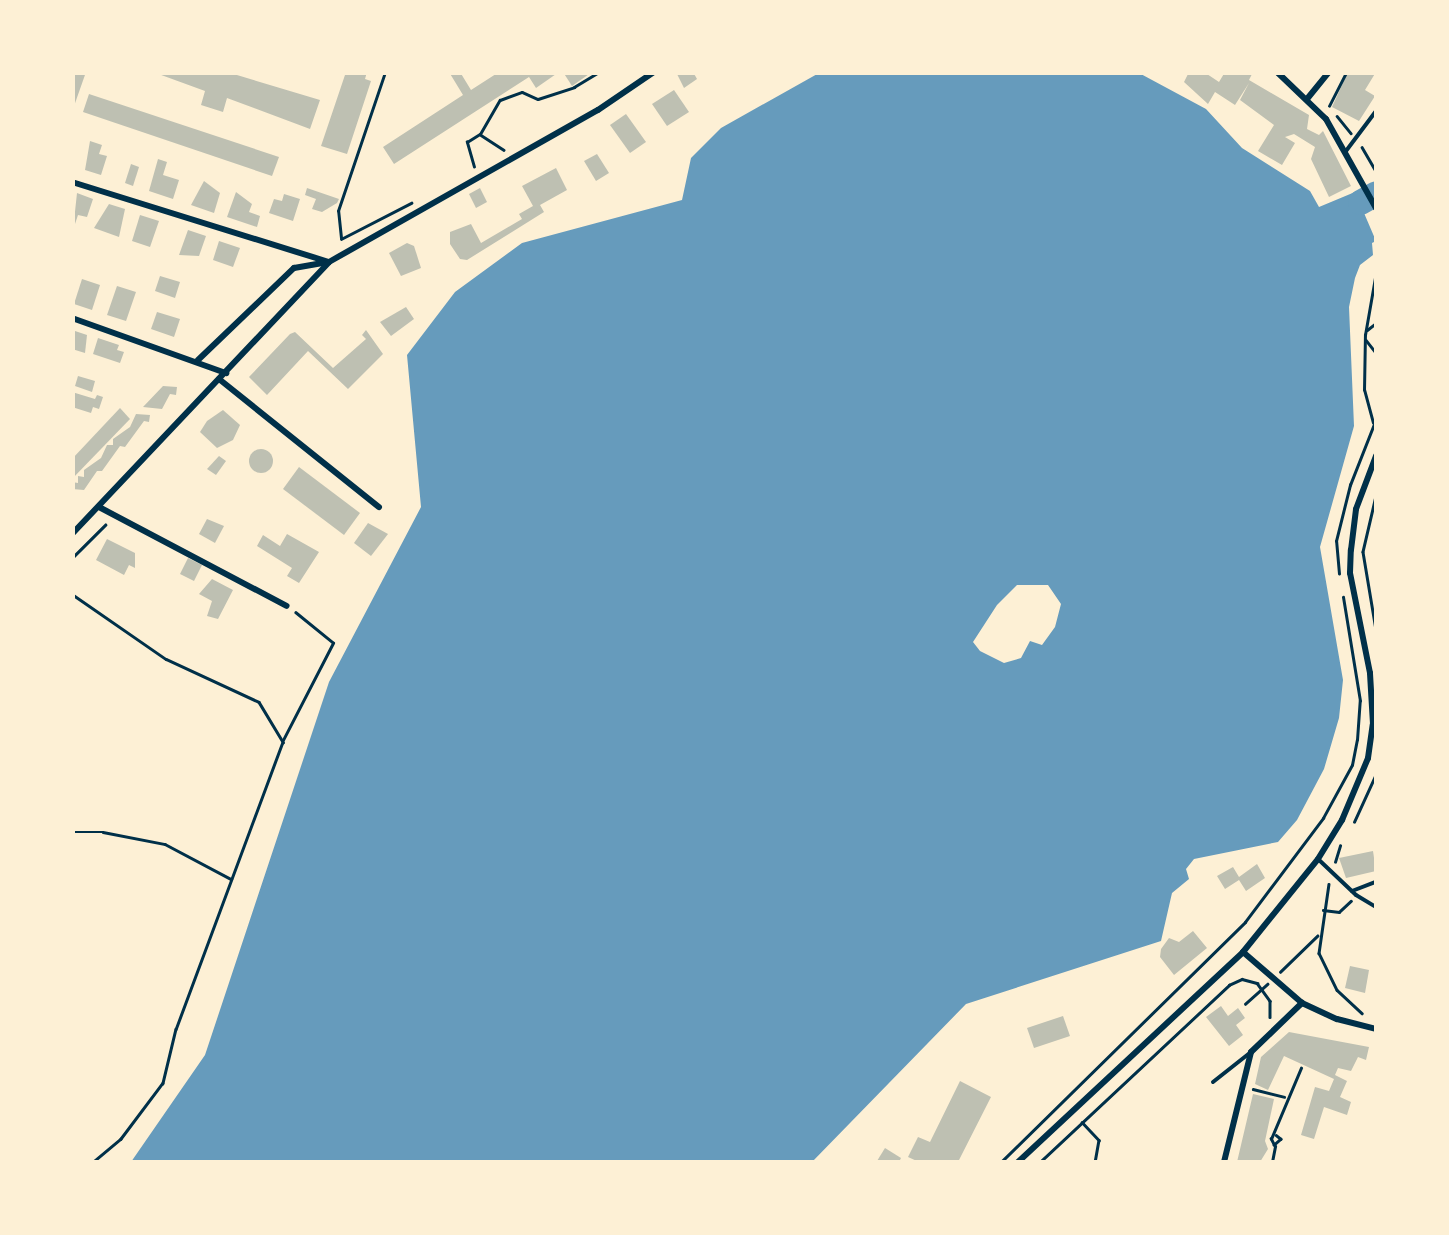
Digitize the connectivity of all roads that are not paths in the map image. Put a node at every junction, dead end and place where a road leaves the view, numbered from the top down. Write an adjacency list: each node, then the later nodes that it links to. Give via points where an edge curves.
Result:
1 (654, 72): 9 (street)
2 (1277, 72): 4 (street)
3 (1329, 72): 4 (street)
4 (1307, 98): 6 (street)
5 (1376, 111): 6 (lane)
6 (1346, 152): 8 (street)
7 (72, 182): 9 (street)
8 (1376, 208)
9 (329, 262): 11 (street, via 294,268); 12 (street)
10 (72, 318): 11 (street)
11 (198, 360): 12 (street)
12 (226, 373): 13 (street)
13 (219, 380): 15 (street); 16 (street)
14 (1376, 456): 19 (street, via 1350,550 1370,673 1371,740 1358,789)
15 (99, 507): 17 (street); 18 (street)
16 (379, 507)
17 (73, 533)
18 (287, 606)
19 (1318, 859): 21 (lane); 23 (street)
20 (1376, 882): 21 (lane)
21 (1354, 893): 22 (lane)
22 (1376, 906)
23 (1243, 952): 24 (street); 28 (street)
24 (1302, 1002): 25 (street); 26 (street)
25 (1376, 1029)
26 (1251, 1052): 27 (lane); 29 (street)
27 (1212, 1082)
28 (1018, 1162)
29 (1224, 1162)

